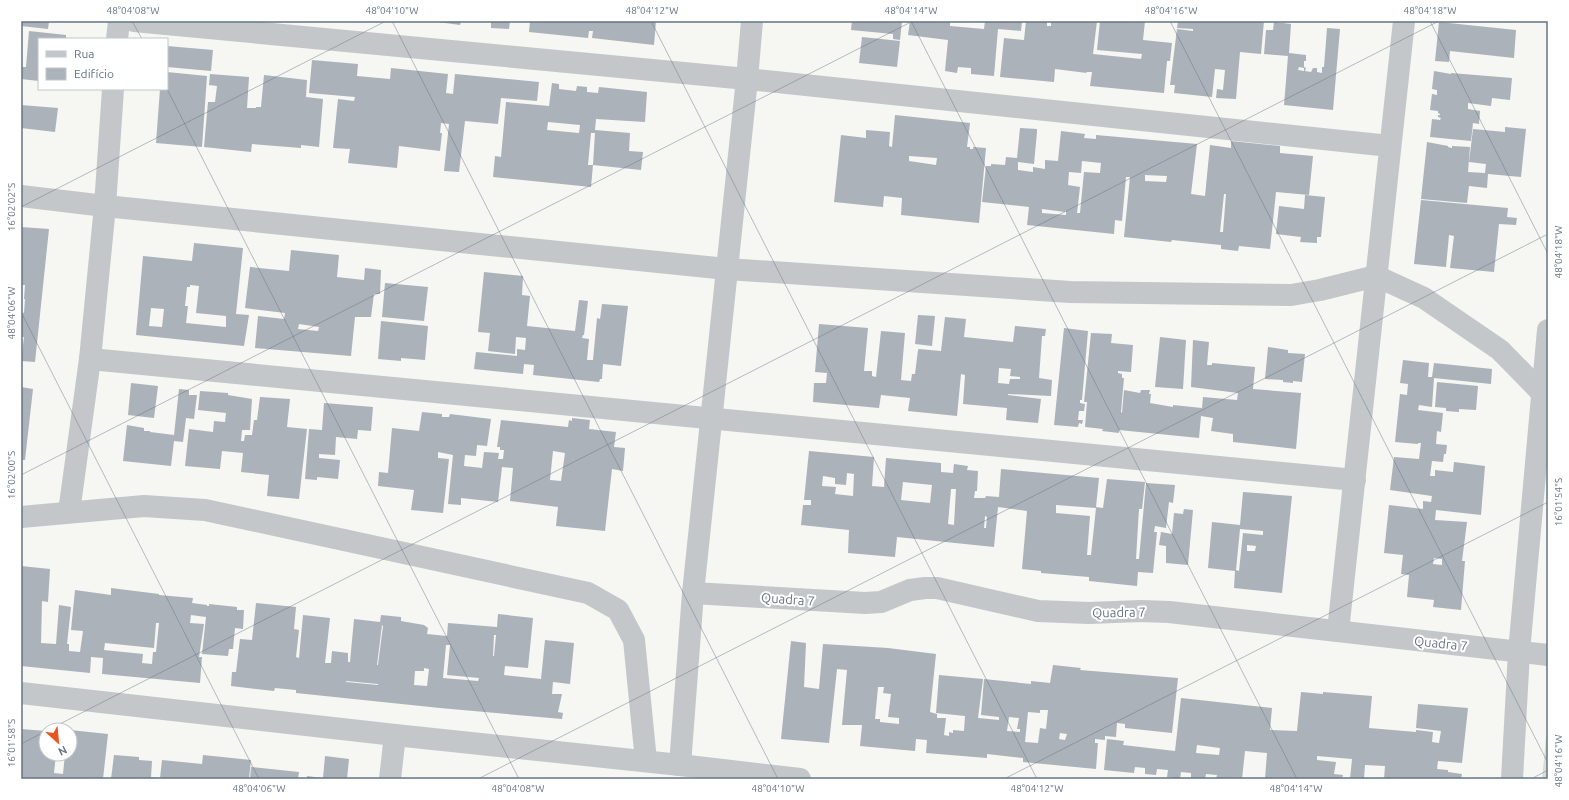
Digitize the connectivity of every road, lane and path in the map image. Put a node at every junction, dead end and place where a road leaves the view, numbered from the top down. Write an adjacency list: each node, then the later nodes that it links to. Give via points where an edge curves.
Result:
1 (118, 21): 5 (street)
2 (134, 21): 6 (street)
3 (752, 21): 6 (street)
4 (1404, 21): 8 (street)
5 (117, 38)
6 (747, 79): 8 (street); 11 (street)
7 (113, 90): 10 (street)
8 (1390, 146): 12 (street)
9 (21, 196): 10 (street)
10 (105, 206): 11 (street); 14 (street)
11 (727, 269): 12 (street, via 1070,292 1275,295 1320,290); 16 (street)
12 (1376, 276): 15 (street, via 1424,298 1500,350); 17 (street)
13 (1548, 330): 15 (street)
14 (90, 359): 16 (street); 18 (street)
15 (1542, 393): 22 (street)
16 (711, 419): 17 (street); 20 (street)
17 (1355, 480): 21 (street)
18 (69, 512): 19 (street); 26 (street, via 144,506 205,510 588,593 618,610 634,640)
19 (21, 517)
20 (693, 593): 21 (street, Quadra 7, via 865,603 881,602 910,590 925,588 954,591 1038,611 1169,612); 27 (street)
21 (1338, 631): 22 (street, Quadra 7)
22 (1519, 652): 23 (street, Quadra 7); 30 (street)
23 (1548, 655)
24 (21, 692): 25 (street)
25 (395, 735): 26 (street); 28 (street)
26 (646, 761): 27 (street)
27 (680, 764): 29 (street)
28 (390, 779)
29 (800, 779)
30 (1512, 779)

